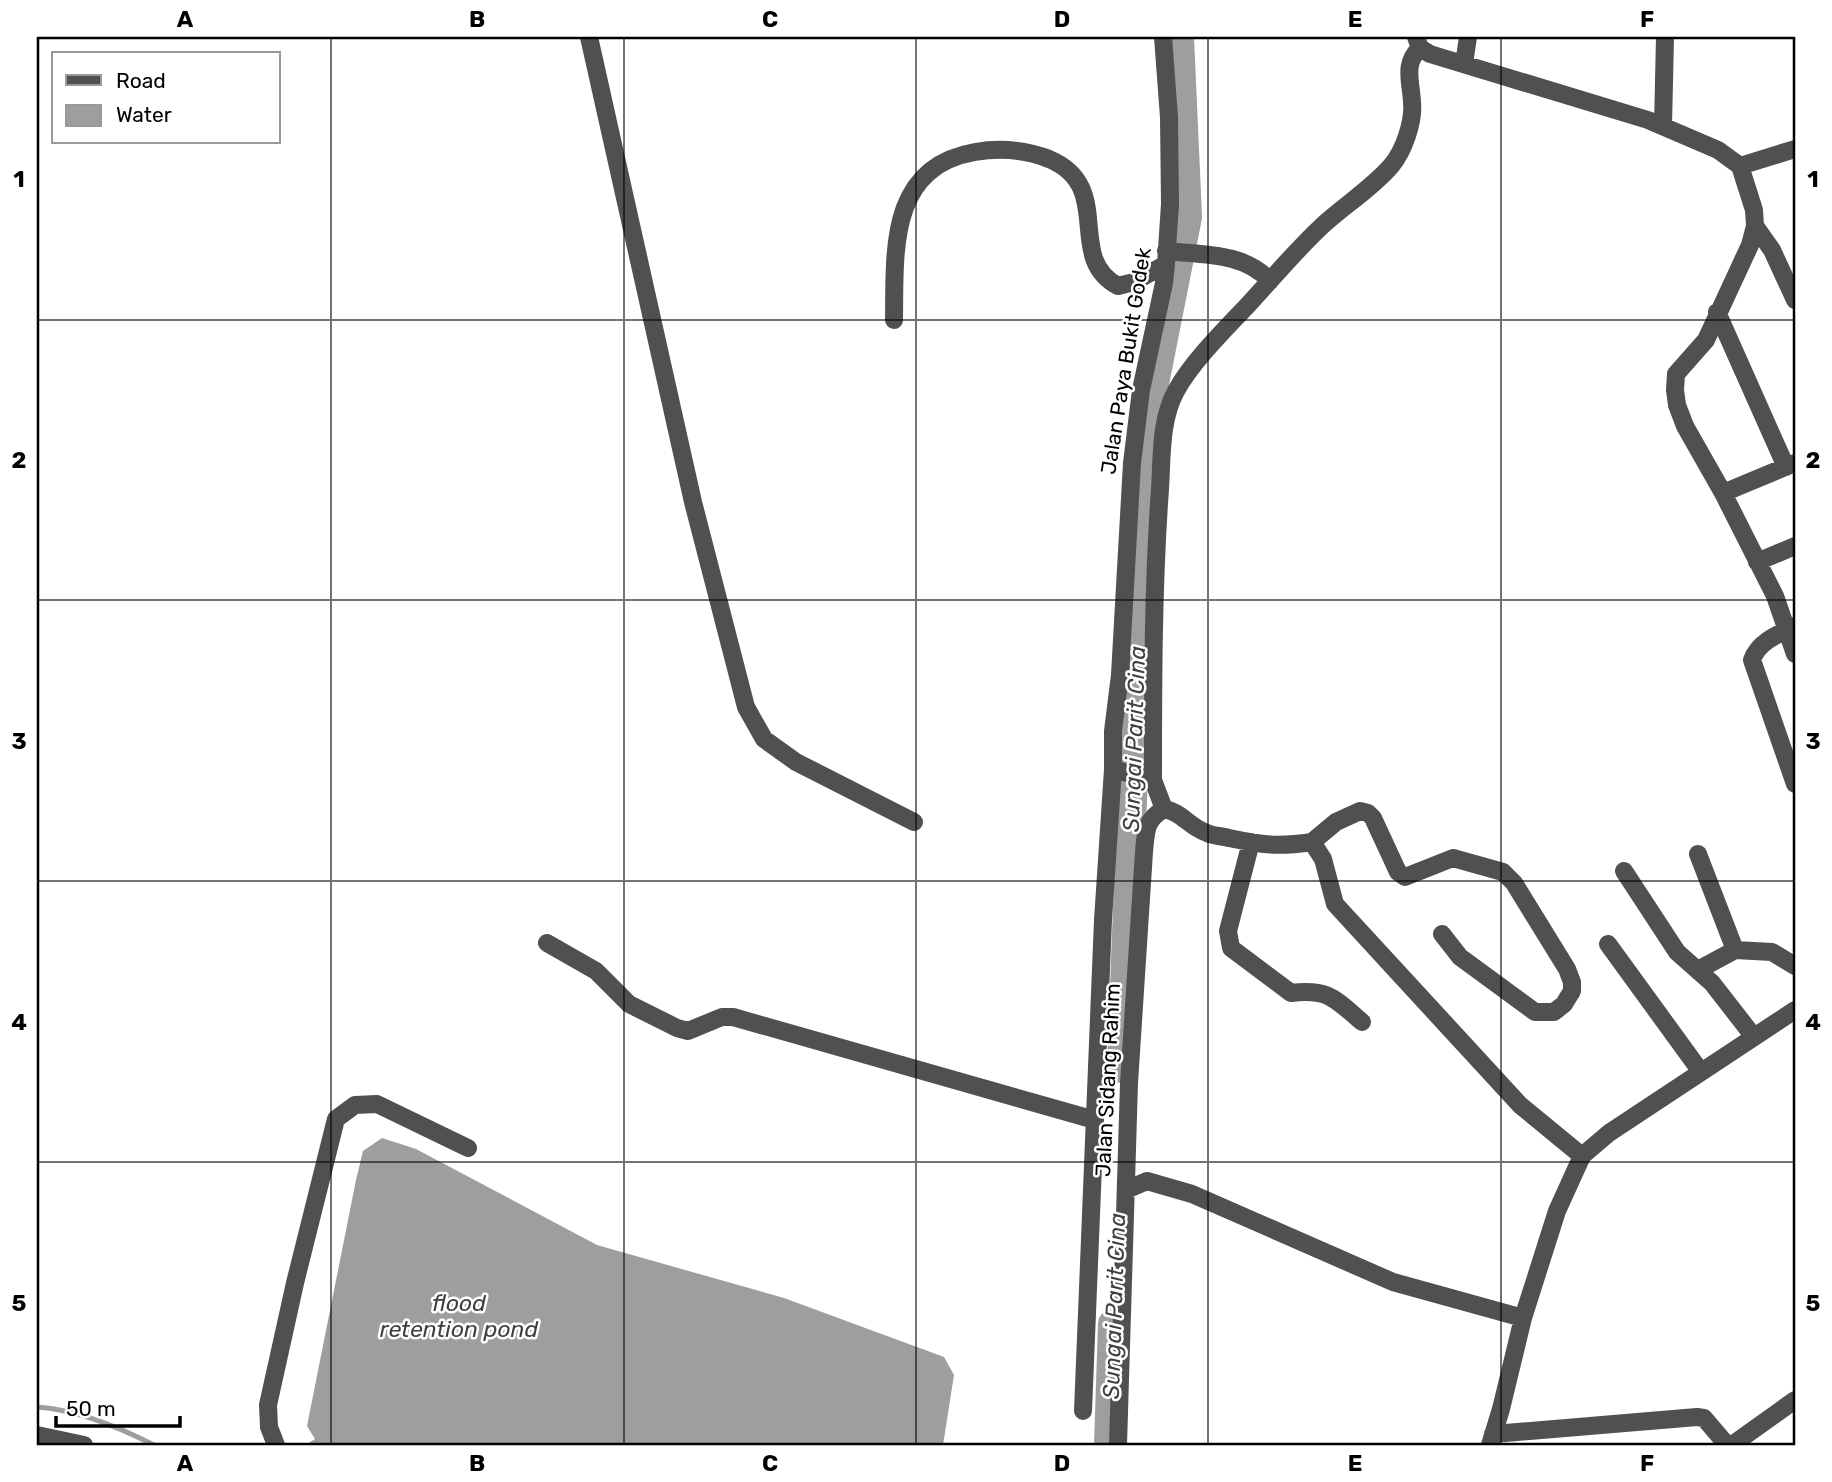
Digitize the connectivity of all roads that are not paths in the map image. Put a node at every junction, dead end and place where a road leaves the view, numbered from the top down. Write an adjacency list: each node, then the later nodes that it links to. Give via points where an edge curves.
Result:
1 (589, 37): 25 (street, via 693,502 746,707 764,739 796,762)
2 (1163, 37): 11 (street, Jalan Paya Bukit Godek, via 1169,117)
3 (1468, 37): 6 (street)
4 (1665, 37): 7 (street)
5 (1418, 42): 6 (street, via 1430,54); 12 (street, via 1408,74 1412,116 1394,163)
6 (1464, 64): 7 (street)
7 (1663, 127): 9 (street, via 1718,150)
8 (1795, 149): 9 (street)
9 (1740, 166): 10 (street)
10 (1755, 226): 13 (street, via 1772,250); 14 (street)
11 (1169, 256): 12 (street, via 1216,254); 15 (street, via 1134,282 1118,286 1098,270 1085,192 1070,172 1049,159 1018,151 964,154 921,178 908,197 895,259); 22 (street, Jalan Paya Bukit Godek, via 1141,390 1132,463 1113,731)
12 (1264, 276): 24 (street, via 1175,391 1164,426 1154,575)
13 (1795, 300)
14 (1717, 312): 16 (street); 17 (street, via 1706,340 1676,374 1675,390 1685,426)
15 (894, 320)
16 (1791, 465): 17 (street)
17 (1723, 494): 19 (street)
18 (1795, 546): 19 (street)
19 (1758, 562): 20 (street)
20 (1791, 628): 21 (street); 23 (street, via 1763,643 1752,660)
21 (1795, 654)
22 (1115, 770): 24 (street); 40 (street, Jalan Paya Bukit Godek)
23 (1795, 784)
24 (1157, 793): 26 (street, via 1188,823 1208,834); 43 (street, Jalan Sidang Rahim, via 1146,831)
25 (914, 822)
26 (1251, 842): 27 (street, via 1282,846); 37 (street, via 1228,931 1231,948 1291,993 1330,995)
27 (1312, 842): 30 (street, via 1336,822 1360,811 1373,818 1398,872 1405,877 1453,858 1503,872 1567,969 1572,991 1554,1012 1535,1012 1460,957); 42 (street, via 1335,904 1520,1105)
28 (1698, 854): 33 (street)
29 (1624, 871): 35 (street, via 1677,952)
30 (1442, 934)
31 (547, 943): 40 (street, via 596,971 629,1004 677,1028 688,1031 722,1017 740,1019)
32 (1608, 944): 39 (street)
33 (1735, 950): 34 (street, via 1772,952); 35 (street)
34 (1795, 966)
35 (1698, 970): 38 (street)
36 (1795, 1010): 38 (street)
37 (1362, 1022)
38 (1754, 1037): 39 (street)
39 (1701, 1072): 42 (street)
40 (1095, 1121): 46 (street, Jalan Paya Bukit Godek)
41 (468, 1148): 51 (street, via 377,1104 355,1105 336,1119 268,1405)
42 (1582, 1156): 44 (street, via 1556,1212)
43 (1126, 1190): 44 (street, via 1147,1181 1192,1194 1393,1282); 52 (street, Jalan Sidang Rahim)
44 (1523, 1318): 49 (street)
45 (1795, 1400): 54 (street)
46 (1083, 1411)
47 (1550, 1431): 49 (street); 53 (street); 54 (street, via 1697,1417 1704,1418)
48 (37, 1435): 50 (street)
49 (1492, 1440)
50 (84, 1445)
51 (276, 1445)
52 (1118, 1445)
53 (1561, 1445)
54 (1729, 1445)

